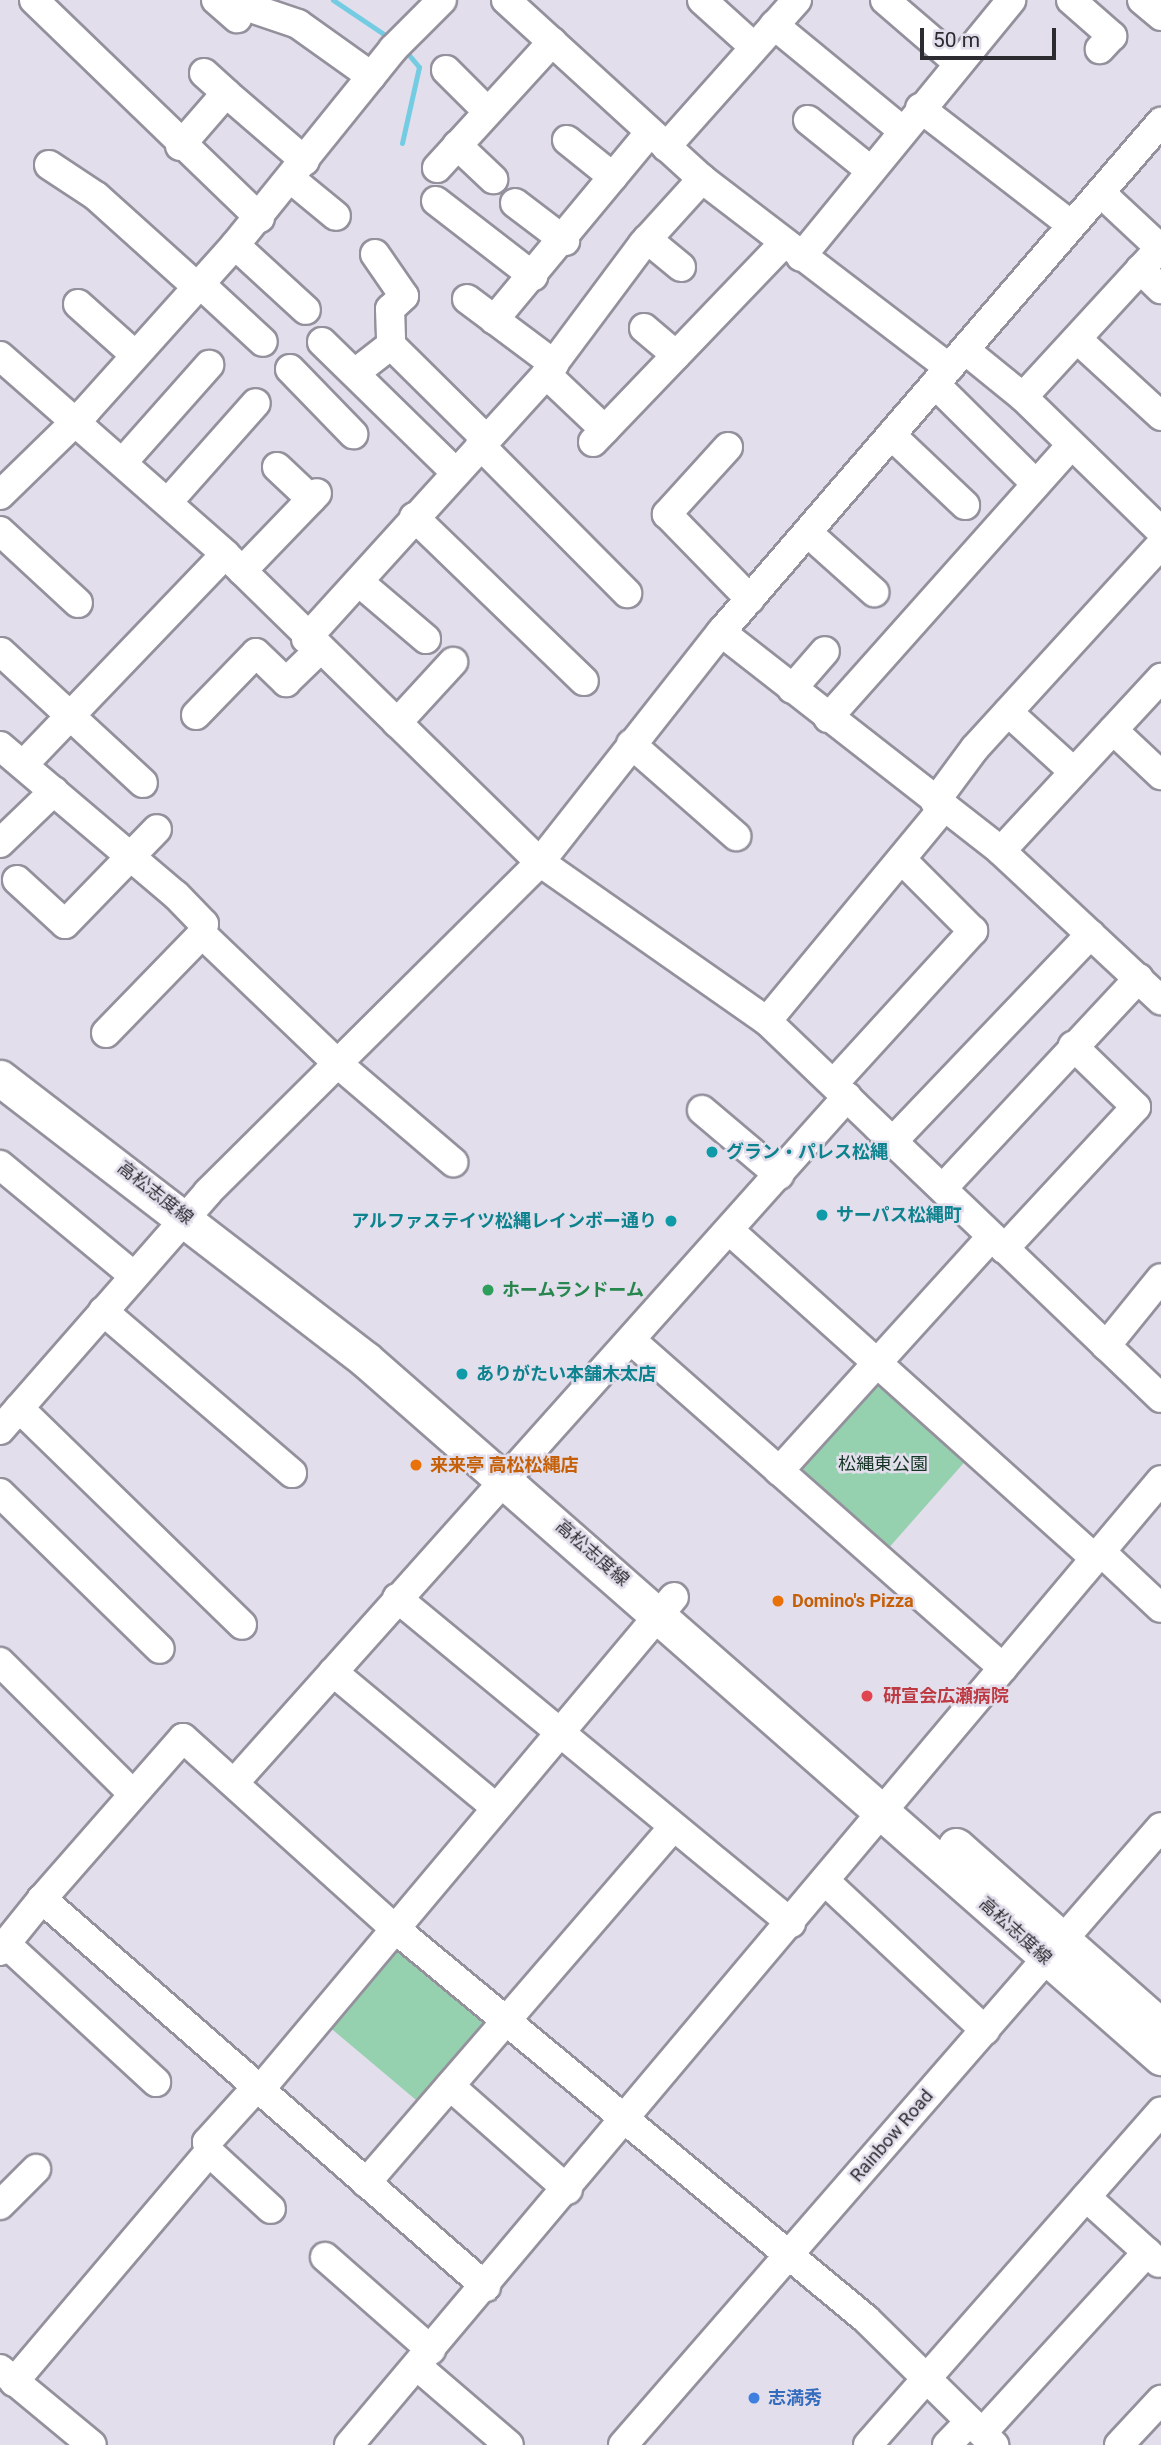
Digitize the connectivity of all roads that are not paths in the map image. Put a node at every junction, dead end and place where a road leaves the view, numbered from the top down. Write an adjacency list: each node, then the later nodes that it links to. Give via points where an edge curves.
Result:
1 (34, 0): 29 (street)
2 (216, 0): 19 (street, via 242,13 298,24)
3 (442, 0): 19 (street)
4 (506, 0): 13 (street)
5 (702, 0): 14 (street)
6 (797, 0): 12 (street)
7 (885, 0): 16 (street)
8 (1011, 0): 16 (street)
9 (1071, 0): 15 (street, via 1112,36)
10 (1142, 0): 11 (street)
11 (1161, 16)
12 (774, 26): 14 (street); 25 (street)
13 (552, 42): 22 (street); 26 (street)
14 (754, 47): 26 (street)
15 (1100, 49)
16 (956, 61): 21 (street)
17 (446, 70): 22 (street)
18 (204, 73): 20 (street)
19 (372, 76): 33 (street)
20 (226, 93): 29 (street); 33 (street)
21 (920, 108): 25 (street); 43 (street)
22 (488, 112): 28 (street)
23 (808, 120): 34 (street)
24 (1161, 122): 30 (street)
25 (902, 130): 34 (street)
26 (658, 139): 35 (street); 37 (street)
27 (567, 140): 35 (street)
28 (457, 145): 32 (street); 36 (street)
29 (180, 146): 42 (street)
30 (1151, 154): 38 (street)
31 (49, 165): 52 (street, via 96,196)
32 (437, 168)
33 (298, 170): 41 (street); 42 (street)
34 (870, 170): 47 (street)
35 (612, 177): 45 (street)
36 (493, 179)
37 (702, 179): 44 (street); 47 (street)
38 (1102, 194): 43 (street); 50 (street, via 1160,248)
39 (436, 201): 51 (street)
40 (515, 203): 45 (street)
41 (336, 216)
42 (260, 218): 46 (street)
43 (1069, 223): 66 (street)
44 (647, 239): 49 (street); 67 (street)
45 (565, 241): 51 (street)
46 (236, 245): 52 (street); 56 (street)
47 (792, 250): 63 (street); 66 (street)
48 (376, 254): 61 (street, via 404,296 390,309)
49 (681, 267)
50 (1140, 269): 53 (street); 59 (street)
51 (533, 276): 57 (street)
52 (196, 283): 60 (street); 62 (street)
53 (1161, 289)
54 (467, 299): 57 (street)
55 (78, 304): 62 (street)
56 (306, 310)
57 (494, 320): 67 (street)
58 (644, 328): 63 (street)
59 (1077, 339): 69 (street); 72 (street)
60 (263, 342)
61 (391, 345): 68 (street); 75 (street)
62 (134, 354): 73 (street)
63 (676, 355): 67 (street, via 599,436)
64 (0, 356): 73 (street)
65 (209, 365): 78 (street)
66 (950, 367): 69 (street); 74 (street); 81 (street)
67 (550, 369): 75 (street)
68 (355, 373): 70 (street); 70 (street, via 327,347 296,376 349,438)
69 (1023, 397): 76 (street)
70 (383, 401): 80 (street)
71 (257, 403): 83 (street)
72 (1161, 416)
73 (75, 419): 78 (street); 82 (street)
74 (891, 435): 84 (street); 87 (street)
75 (483, 442): 80 (street); 92 (street)
76 (1070, 446): 81 (street); 88 (street)
77 (728, 447): 93 (street, via 667,514)
78 (123, 462): 83 (street)
79 (276, 467): 89 (street, via 314,496)
80 (455, 472): 85 (street)
81 (1036, 484): 107 (street)
82 (0, 495)
83 (168, 502): 89 (street)
84 (965, 505)
85 (414, 517): 90 (street); 102 (street)
86 (0, 531): 94 (street)
87 (808, 533): 91 (street); 93 (street)
88 (1160, 545): 104 (street)
89 (233, 562): 97 (street); 105 (street)
90 (359, 582): 96 (street); 97 (street)
91 (874, 592)
92 (627, 593)
93 (750, 599): 95 (street)
94 (78, 603)
95 (721, 632): 103 (street); 110 (street)
96 (426, 639)
97 (312, 645): 106 (street, via 286,682 256,653); 108 (street)
98 (825, 651): 103 (street)
99 (1, 652): 105 (street)
100 (453, 662): 108 (street)
101 (1161, 678): 109 (street)
102 (584, 681)
103 (792, 689): 107 (street)
104 (1008, 712): 112 (street); 116 (street)
105 (69, 714): 111 (street); 114 (street)
106 (197, 715)
107 (828, 718): 116 (street)
108 (397, 723): 122 (street)
109 (1113, 730): 112 (street); 113 (street)
110 (631, 744): 118 (street); 122 (street)
111 (7, 754): 115 (street)
112 (1074, 772): 120 (street)
113 (1161, 775)
114 (143, 783)
115 (54, 791): 119 (street); 121 (street)
116 (939, 805): 120 (street); 123 (street)
117 (157, 829): 121 (street)
118 (737, 836)
119 (0, 843)
120 (1001, 851): 126 (street)
121 (129, 858): 124 (street, via 65,924); 125 (street, via 204,924)
122 (540, 862): 129 (street); 133 (street)
123 (904, 862): 129 (street); 135 (street, via 973,931)
124 (17, 880)
125 (202, 934): 130 (street); 133 (street)
126 (1091, 934): 127 (street); 137 (street)
127 (1139, 978): 128 (street); 131 (street)
128 (1161, 1000)
129 (767, 1021): 135 (street)
130 (106, 1033)
131 (1073, 1046): 141 (street); 144 (street, via 1136,1107)
132 (0, 1053): 142 (main road, 高松志度線)
133 (337, 1063): 138 (street); 142 (street)
134 (0, 1078): 142 (main road, 高松志度線)
135 (841, 1089): 137 (street); 140 (street)
136 (702, 1110): 140 (street)
137 (893, 1141): 141 (street)
138 (453, 1162)
139 (0, 1165): 145 (street)
140 (779, 1175): 143 (street)
141 (943, 1188): 144 (street)
142 (192, 1209): 145 (street); 153 (main road, 高松志度線)
143 (730, 1231): 148 (street); 150 (street)
144 (998, 1243): 149 (street); 150 (street)
145 (133, 1275): 147 (street)
146 (1161, 1278): 149 (street)
147 (103, 1311): 152 (street); 155 (street)
148 (631, 1340): 153 (street); 154 (street)
149 (1106, 1346): 151 (street)
150 (877, 1362): 154 (street); 158 (street)
151 (1161, 1398)
152 (8, 1413): 162 (street)
153 (514, 1471): 159 (street); 160 (main road, 高松志度線)
154 (779, 1471): 165 (street)
155 (292, 1473)
156 (1161, 1480): 158 (street)
157 (0, 1493): 163 (street)
158 (1097, 1554): 161 (street); 165 (street)
159 (397, 1598): 166 (street); 167 (street)
160 (666, 1604): 167 (street); 170 (main road, 高松志度線)
161 (1161, 1608)
162 (242, 1625)
163 (160, 1650)
164 (0, 1662): 169 (street)
165 (1003, 1668): 170 (street)
166 (333, 1672): 168 (street); 171 (street)
167 (557, 1733): 171 (street); 172 (street)
168 (235, 1782): 169 (street, via 183,1738); 177 (street)
169 (133, 1794): 175 (street)
170 (891, 1803): 174 (street); 179 (main road, 高松志度線)
171 (495, 1807): 177 (street)
172 (673, 1827): 176 (street); 180 (street)
173 (1161, 1827): 179 (street, Rainbow Road)
174 (825, 1881): 176 (street); 182 (street)
175 (42, 1899): 178 (street); 186 (street)
176 (790, 1923): 188 (street)
177 (393, 1927): 180 (street); 186 (street)
178 (3, 1947): 184 (street)
179 (1054, 1950): 181 (main road, 高松志度線); 182 (street, Rainbow Road); 183 (main road, 高松志度線)
180 (506, 2021): 185 (street); 188 (street)
181 (1161, 2027)
182 (985, 2030): 196 (street, Rainbow Road)
183 (1161, 2057)
184 (156, 2082)
185 (450, 2086): 191 (street); 192 (street)
186 (257, 2089): 189 (street, via 207,2142); 191 (street)
187 (1161, 2112): 193 (street)
188 (626, 2121): 192 (street); 196 (street)
189 (209, 2152): 195 (street); 201 (street)
190 (36, 2169): 194 (street)
191 (366, 2183): 199 (street)
192 (568, 2190): 199 (street)
193 (1086, 2197): 198 (street); 202 (street)
194 (0, 2205)
195 (271, 2208)
196 (787, 2256): 202 (street); 209 (street, Rainbow Road)
197 (326, 2257): 200 (street)
198 (1154, 2259): 204 (street)
199 (486, 2287): 200 (street)
200 (424, 2358): 207 (street); 208 (street)
201 (5, 2376): 206 (street)
202 (928, 2377): 204 (street); 210 (street)
203 (1161, 2400): 205 (street)
204 (982, 2433): 211 (street)
205 (1134, 2440)
206 (92, 2445)
207 (349, 2445)
208 (509, 2445)
209 (623, 2445)
210 (868, 2445)
211 (947, 2445)

